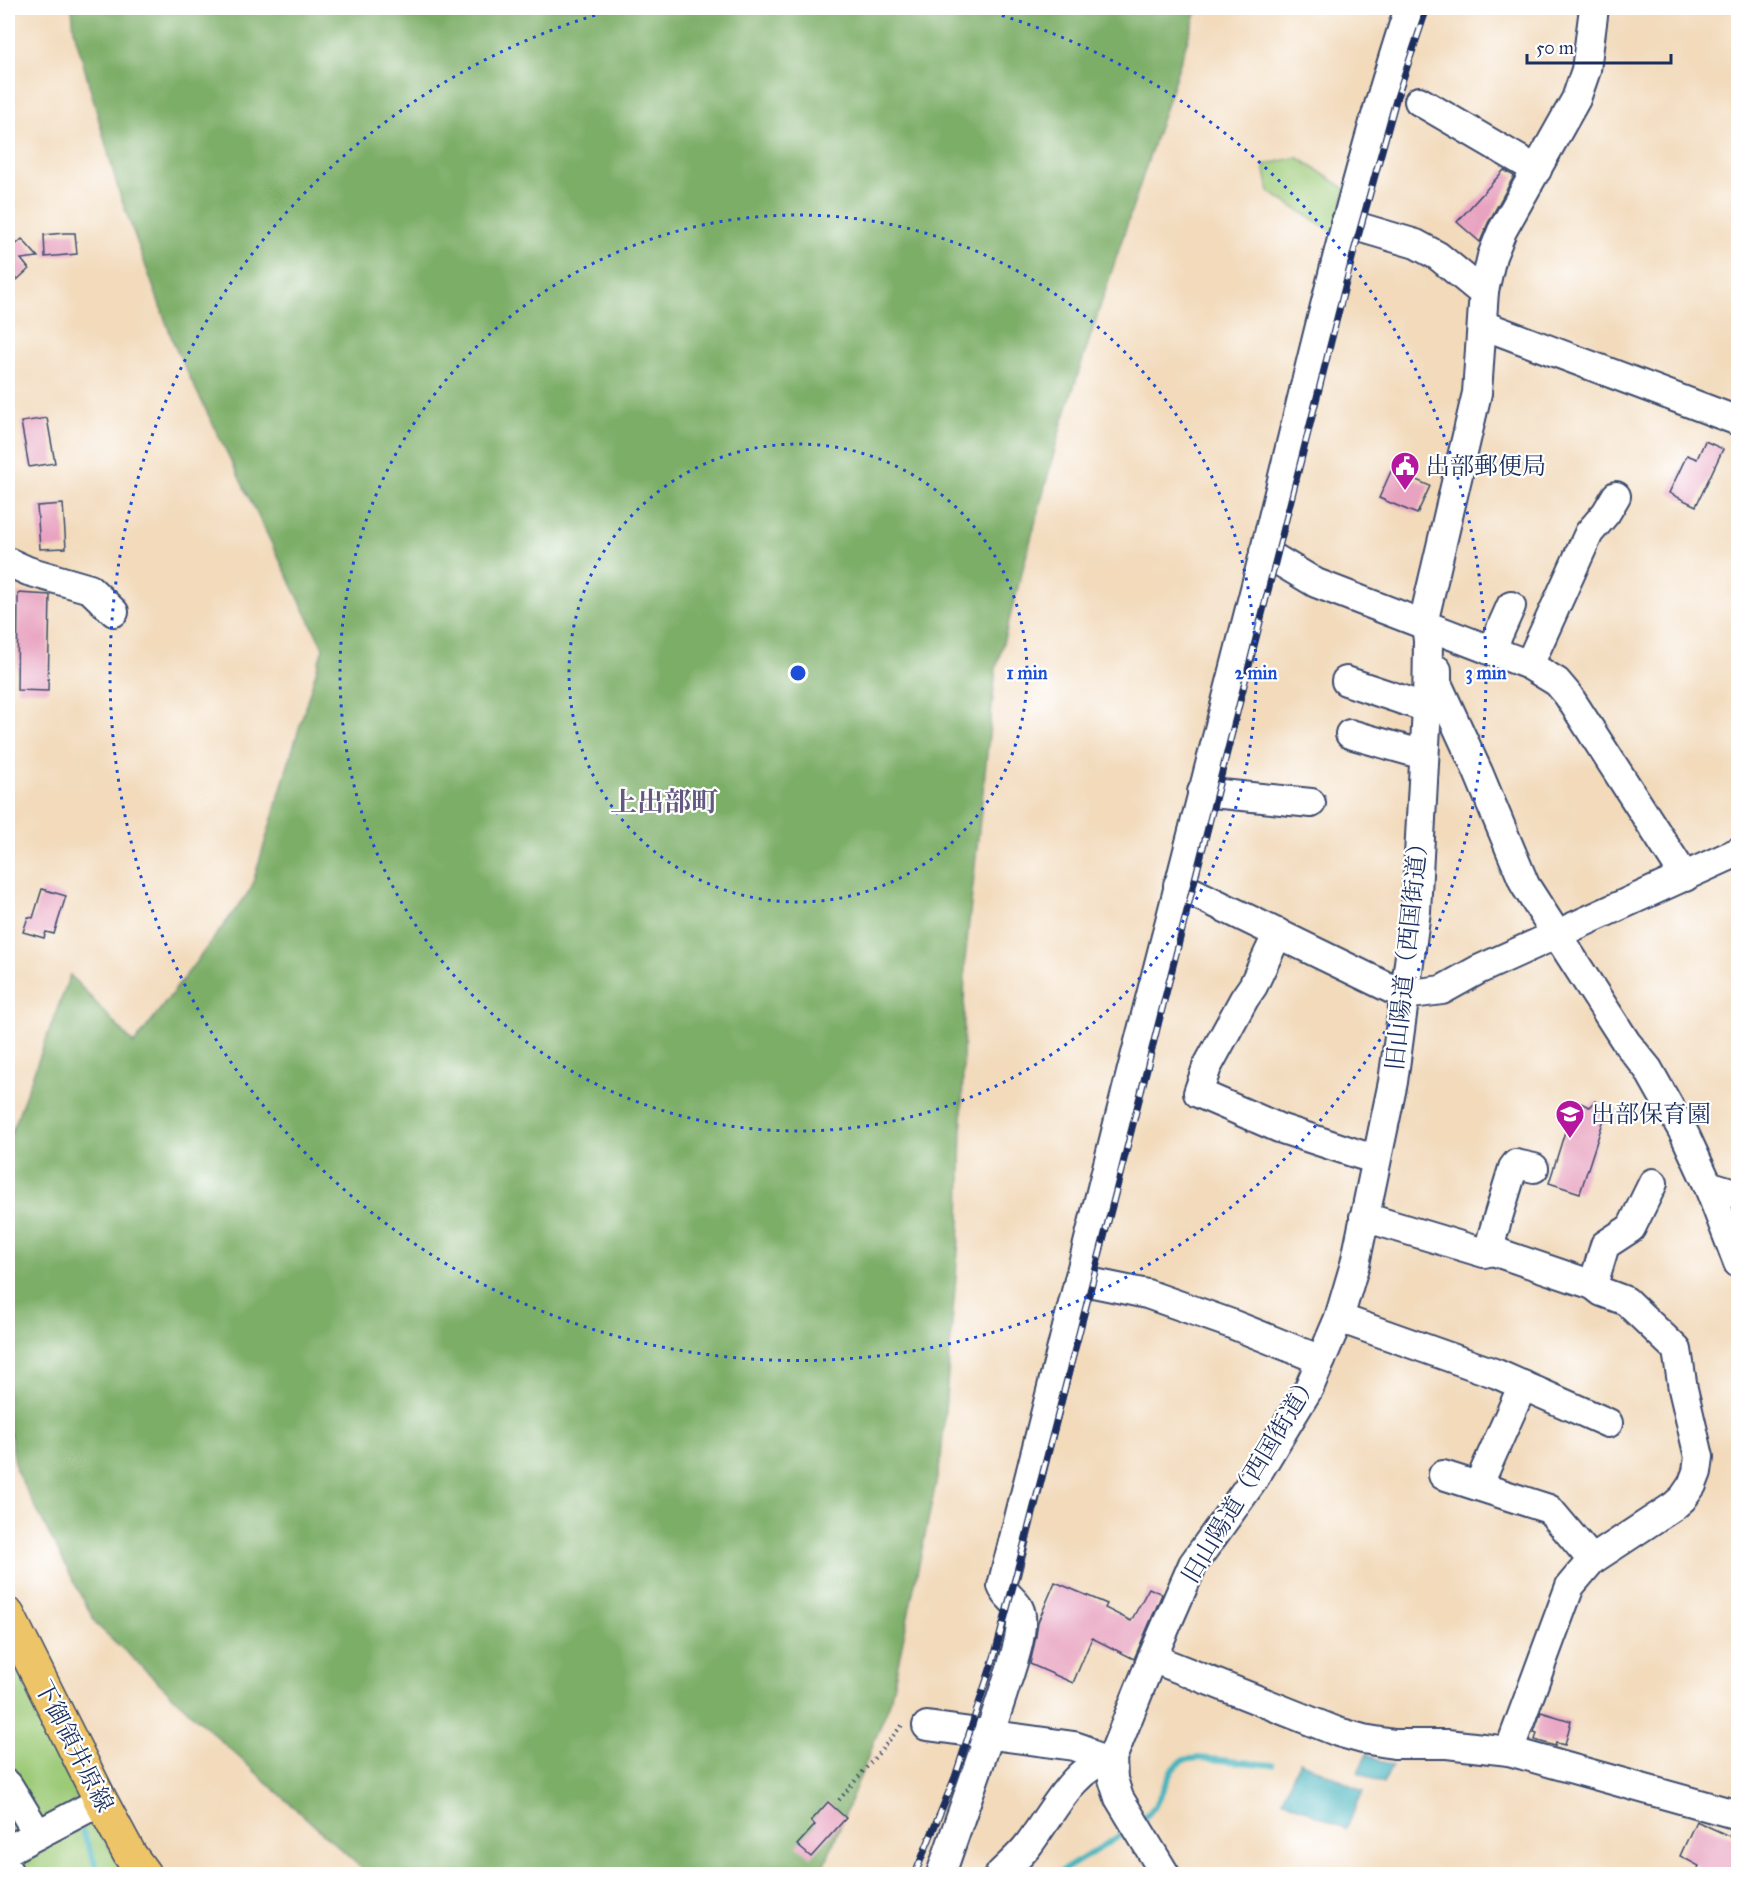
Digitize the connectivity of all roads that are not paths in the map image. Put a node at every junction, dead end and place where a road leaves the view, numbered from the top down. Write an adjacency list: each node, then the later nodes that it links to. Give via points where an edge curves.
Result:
1 (1409, 8): 5 (street)
2 (1594, 8): 4 (street, 旧山陽道（西国街道）, via 1586,70 1576,99)
3 (1419, 101): 4 (street)
4 (1537, 170): 6 (street, 旧山陽道（西国街道）, via 1492,256)
5 (1345, 223): 6 (street, via 1416,244); 10 (street)
6 (1484, 291): 7 (street, 旧山陽道（西国街道）)
7 (1483, 325): 8 (street); 14 (street, 旧山陽道（西国街道）, via 1477,393 1429,595)
8 (1738, 421)
9 (1616, 496): 16 (street, via 1589,533)
10 (1264, 552): 14 (street, via 1316,583); 21 (street)
11 (8, 561): 13 (street, via 28,571 90,589)
12 (1510, 606): 15 (street)
13 (114, 612)
14 (1426, 626): 15 (street); 18 (street, 旧山陽道（西国街道）); 27 (street, via 1437,645 1437,683 1525,885)
15 (1491, 651): 16 (street)
16 (1529, 665): 24 (street, via 1557,682 1568,695)
17 (1346, 681): 18 (street)
18 (1427, 708): 20 (street, 旧山陽道（西国街道）)
19 (1350, 734): 20 (street)
20 (1424, 755): 28 (street, 旧山陽道（西国街道）, via 1416,911)
21 (1202, 792): 22 (street); 25 (street)
22 (1311, 803)
23 (1738, 852): 24 (street)
24 (1685, 877): 27 (street)
25 (1178, 885): 26 (street); 37 (street)
26 (1278, 933): 28 (street); 29 (street, via 1207,1067 1198,1093 1279,1128)
27 (1557, 934): 28 (street, via 1442,990); 32 (street, via 1626,1042 1648,1069)
28 (1404, 995): 29 (street, 旧山陽道（西国街道）, via 1393,1082)
29 (1376, 1157): 34 (street, 旧山陽道（西国街道）)
30 (1534, 1168): 35 (street, via 1516,1164 1513,1168 1492,1238)
31 (1653, 1183): 38 (street, via 1631,1228 1605,1245)
32 (1708, 1185): 33 (street); 36 (street)
33 (1738, 1194)
34 (1364, 1217): 35 (street, via 1484,1252); 39 (street, 旧山陽道（西国街道）)
35 (1493, 1251): 38 (street)
36 (1738, 1263)
37 (1079, 1280): 40 (street, via 1147,1294); 49 (street, via 1002,1586 1019,1607 1021,1625)
38 (1593, 1285): 45 (street, via 1626,1301 1677,1350 1699,1457 1694,1479 1683,1498)
39 (1339, 1318): 40 (street, 旧山陽道（西国街道）); 41 (street)
40 (1321, 1360): 47 (street, 旧山陽道（西国街道）, via 1284,1431 1193,1564)
41 (1523, 1385): 42 (street); 44 (street)
42 (1608, 1423)
43 (1443, 1475): 44 (street)
44 (1478, 1486): 45 (street, via 1549,1509)
45 (1592, 1560): 50 (street, via 1570,1586)
46 (8, 1615): 53 (main road, 下御領井原線)
47 (1152, 1658): 50 (street, via 1363,1739); 51 (street, 旧山陽道（西国街道）)
48 (914, 1726): 49 (street)
49 (990, 1734): 51 (street, via 1074,1746); 59 (street)
50 (1509, 1751): 54 (street)
51 (1105, 1760): 57 (street, 旧山陽道（西国街道）, via 1119,1798); 60 (street, via 1083,1772 1071,1785 1028,1845)
52 (8, 1785): 55 (street)
53 (92, 1806): 55 (street); 58 (main road, 下御領井原線)
54 (1738, 1815)
55 (47, 1829): 56 (street)
56 (8, 1850)
57 (1164, 1873)
58 (144, 1875)
59 (941, 1875)
60 (1000, 1875)

